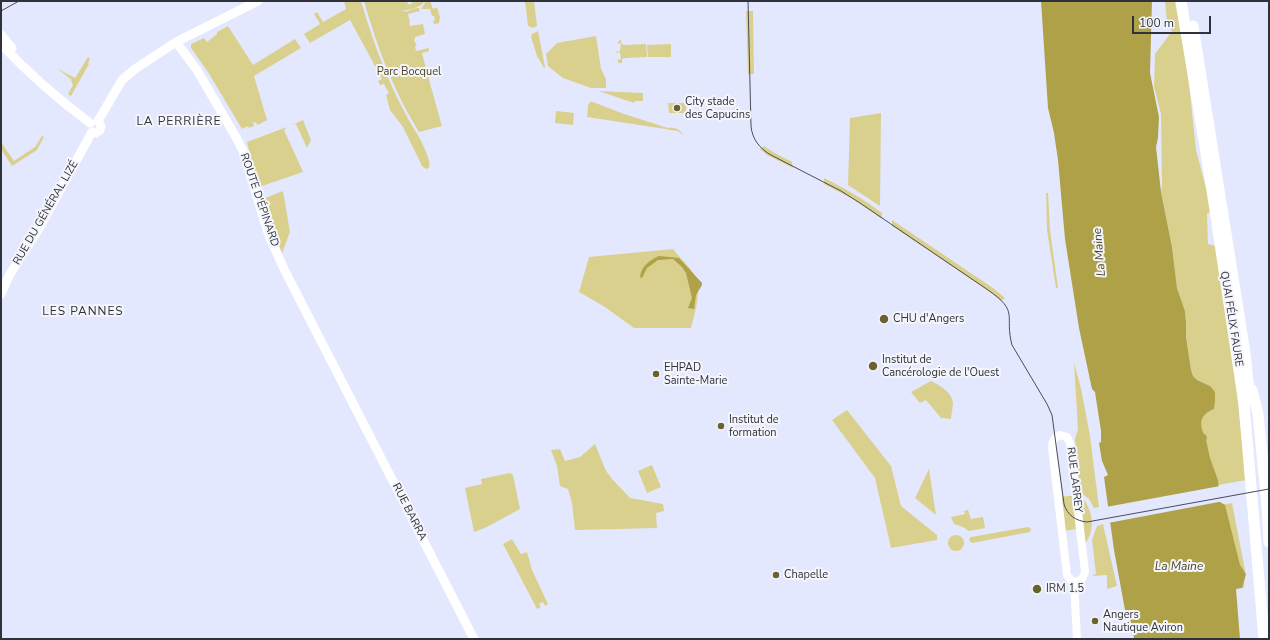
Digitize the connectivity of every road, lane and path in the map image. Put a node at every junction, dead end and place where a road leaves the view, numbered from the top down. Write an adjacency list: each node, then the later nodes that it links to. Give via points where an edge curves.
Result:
1 (258, 1): 5 (main road, RUE DU GÉNÉRAL LIZÉ)
2 (1181, 1): 15 (highway, QUAI FÉLIX FAURE, via 1244,404)
3 (1188, 1): 10 (highway, QUAI FÉLIX FAURE)
4 (1, 34): 7 (main road)
5 (176, 42): 8 (main road, RUE DU GÉNÉRAL LIZÉ, via 122,80); 11 (main road, ROUTE D'ÉPINARD, via 197,70 238,139 269,236)
6 (1, 44): 7 (main road)
7 (30, 72): 8 (main road)
8 (93, 126): 9 (main road, RUE DU GÉNÉRAL LIZÉ)
9 (1, 294)
10 (1248, 376): 12 (highway, via 1258,414); 13 (highway, QUAI FÉLIX FAURE)
11 (344, 385): 16 (main road, RUE BARRA)
12 (1269, 542): 13 (highway)
13 (1263, 556): 15 (highway, QUAI FÉLIX FAURE)
14 (1074, 582): 14 (street, RUE LARREY, via 1082,579 1085,572 1071,447 1067,437 1060,435 1052,443 1053,456 1067,575); 17 (street, RUE LARREY)
15 (1265, 638)
16 (474, 639)
17 (1077, 639)

